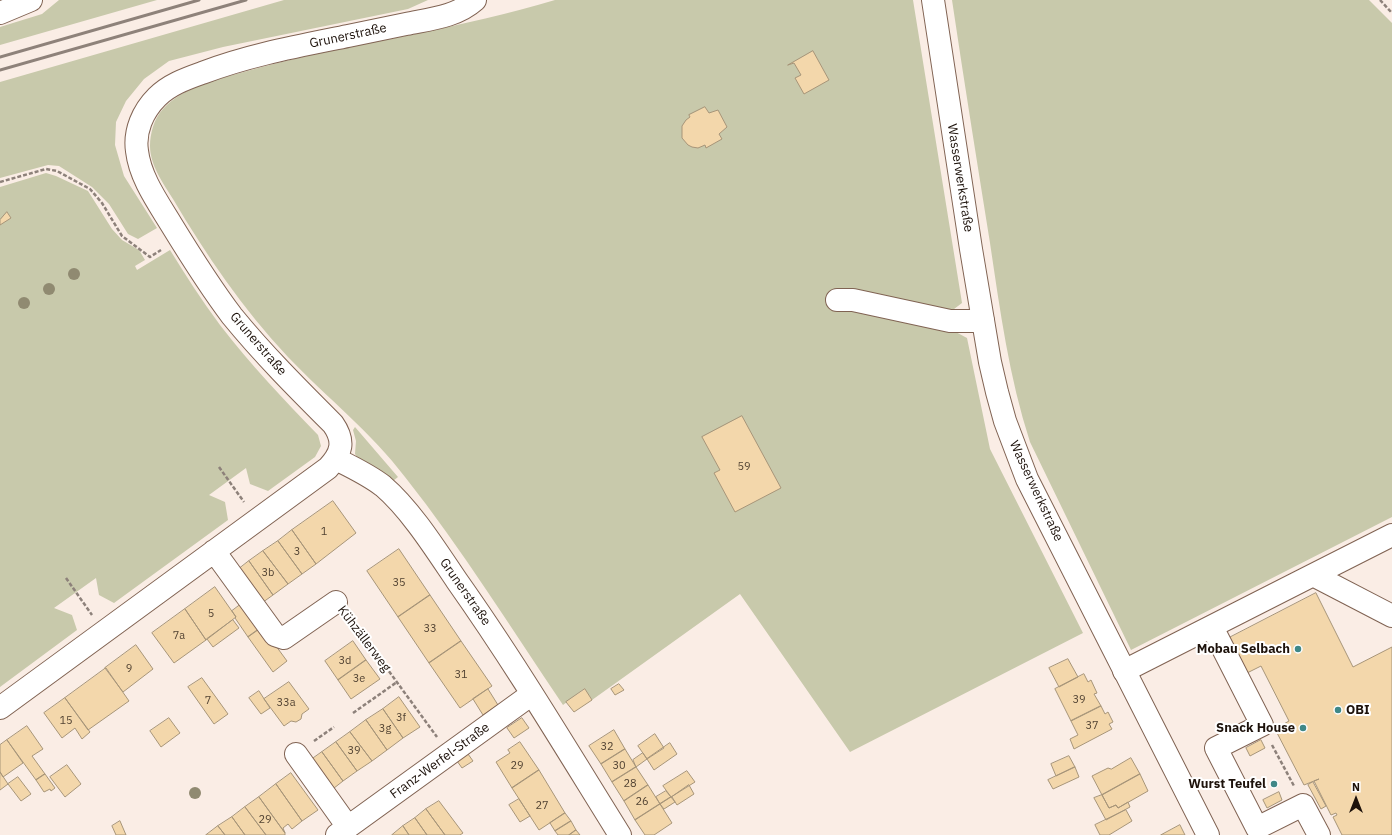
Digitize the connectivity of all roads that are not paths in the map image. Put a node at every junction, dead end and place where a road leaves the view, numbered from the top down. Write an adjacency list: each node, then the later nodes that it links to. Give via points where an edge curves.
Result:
1 (31, 0): 4 (street)
2 (475, 0): 7 (street, Grunerstraße, via 462,9 443,16 224,64 182,80 156,98 147,110 136,136 136,149 143,175 201,272 268,358 339,432 341,442)
3 (933, 0): 6 (street, Wasserwerkstraße)
4 (0, 13)
5 (837, 300): 6 (street, via 852,300 950,321)
6 (983, 321): 14 (street, Wasserwerkstraße, via 997,392 1016,450)
7 (336, 459): 9 (street, via 328,468); 15 (street, Grunerstraße, via 363,473 399,501 485,621)
8 (1392, 535): 10 (street)
9 (214, 551): 11 (street, Kühzällerweg, via 275,636 284,638); 16 (street)
10 (1313, 575): 12 (street); 13 (street)
11 (336, 602)
12 (1392, 616)
13 (1212, 627): 14 (street); 21 (street, via 1262,725 1216,748 1257,828 1303,805)
14 (1124, 671): 20 (street, Wasserwerkstraße)
15 (532, 694): 18 (street, Franz-Werfel-Straße); 19 (street, Grunerstraße)
16 (0, 708)
17 (296, 754): 18 (street, Franz-Werfel-Straße)
18 (342, 831)
19 (620, 835)
20 (1208, 835)
21 (1318, 835)

